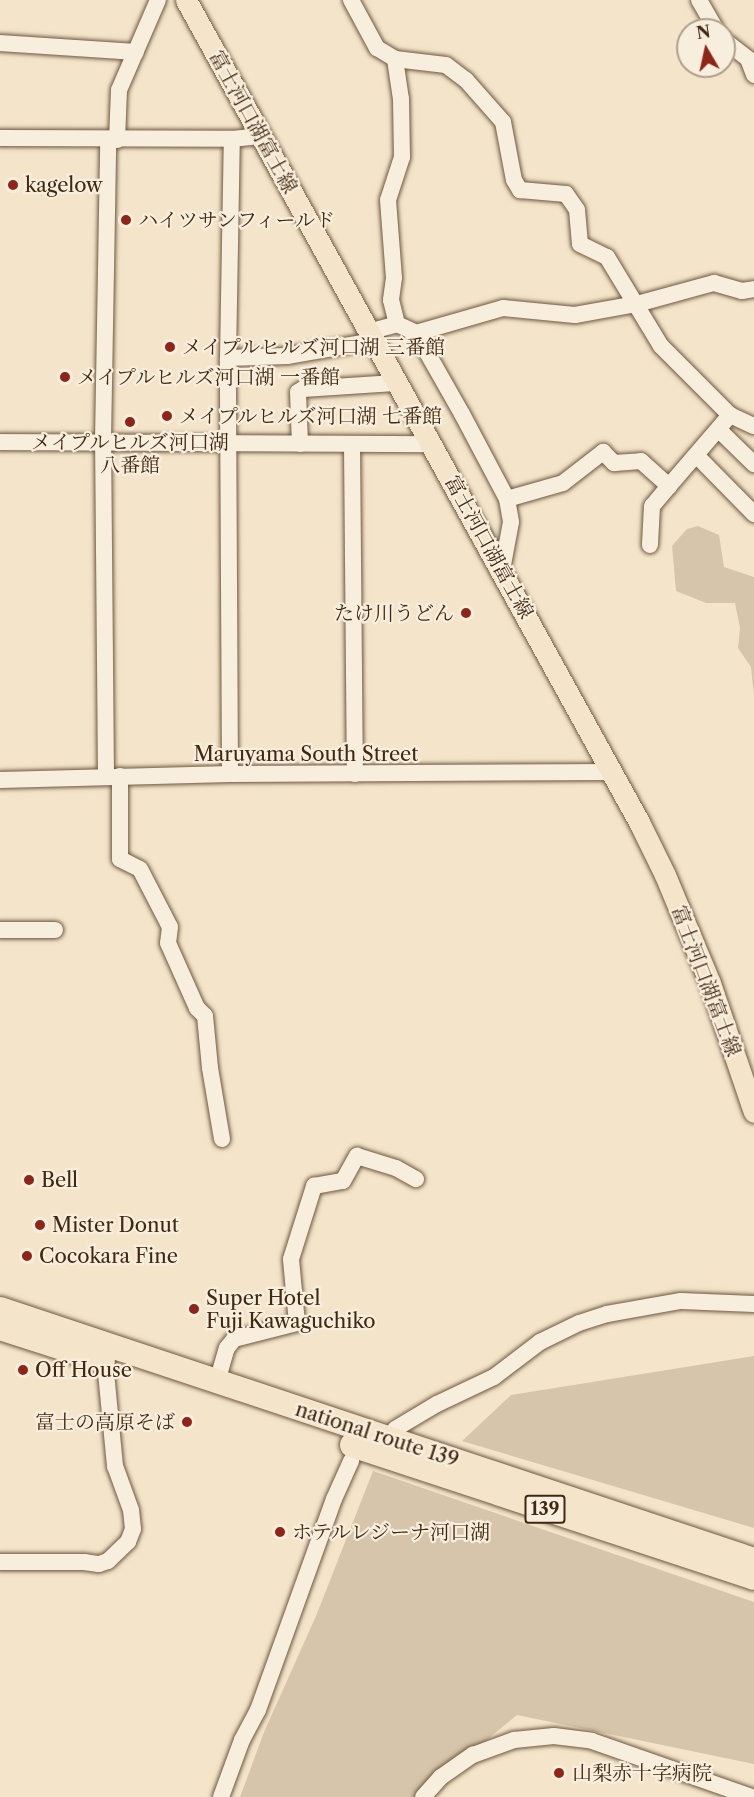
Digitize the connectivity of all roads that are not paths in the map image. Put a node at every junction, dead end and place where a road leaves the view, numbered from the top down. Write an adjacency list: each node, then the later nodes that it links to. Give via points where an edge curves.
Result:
1 (158, 0): 8 (street)
2 (186, 0): 11 (main road, 富士河口湖富士線)
3 (351, 0): 9 (street, via 377,48)
4 (699, 0): 5 (street)
5 (709, 18)
6 (0, 43): 8 (street)
7 (736, 50): 10 (street, via 748,59)
8 (136, 52): 14 (street, via 119,90)
9 (395, 59): 16 (street, via 446,65 466,80 503,122 514,180 520,190 566,194 577,210 580,244 607,257); 17 (street, via 404,144 388,200 394,278 391,300)
10 (754, 75)
11 (262, 136): 13 (street); 19 (main road, 富士河口湖富士線)
12 (0, 138): 14 (street)
13 (231, 139): 14 (street); 20 (street)
14 (112, 140): 26 (street)
15 (754, 289): 16 (street, via 742,291 714,283)
16 (637, 304): 18 (street, via 575,315 504,308); 22 (street, via 661,346)
17 (397, 324): 18 (street); 19 (street)
18 (416, 333): 34 (street)
19 (370, 337): 20 (street, via 287,356); 21 (main road, 富士河口湖富士線)
20 (228, 358): 27 (street)
21 (395, 383): 28 (street, via 298,392); 30 (main road, 富士河口湖富士線)
22 (730, 415): 23 (street); 24 (street)
23 (754, 426)
24 (719, 430): 31 (street); 32 (street)
25 (0, 441): 26 (street)
26 (103, 441): 27 (street); 41 (street)
27 (228, 443): 28 (street); 39 (street)
28 (300, 444): 29 (street)
29 (352, 444): 30 (street); 40 (street)
30 (430, 444): 37 (main road, 富士河口湖富士線)
31 (696, 455): 33 (street); 35 (street)
32 (754, 464)
33 (669, 486): 34 (street, via 641,461 614,463 603,452 563,483); 36 (street, via 652,506)
34 (507, 499): 37 (street, via 511,522)
35 (754, 514)
36 (650, 546)
37 (502, 570): 38 (main road, 富士河口湖富士線)
38 (612, 772): 40 (street, Maruyama South Street); 45 (main road, 富士河口湖富士線, via 688,928)
39 (230, 774): 40 (street, Maruyama South Street); 41 (street, Maruyama South Street)
40 (355, 774)
41 (113, 776): 42 (street, Maruyama South Street); 46 (street, via 120,859 140,869 170,927 168,943 197,1008 205,1017)
42 (0, 780)
43 (0, 930): 44 (street)
44 (55, 930)
45 (754, 1112)
46 (222, 1139)
47 (416, 1179): 52 (street, via 357,1156 343,1181 314,1186 291,1259 297,1323 234,1339 227,1348)
48 (754, 1304): 53 (street, via 681,1301 579,1323 540,1342 494,1377)
49 (0, 1309): 52 (highway, national route 139 / 139)
50 (0, 1328): 51 (highway, national route 139 / 139)
51 (105, 1362): 55 (highway, national route 139 / 139); 58 (street, via 116,1466 131,1510 133,1529 128,1542 115,1556 99,1564)
52 (217, 1382): 55 (highway, national route 139 / 139)
53 (395, 1429)
54 (351, 1461): 61 (street, via 258,1710)
55 (535, 1496): 56 (highway, via 648,1510); 57 (highway, national route 139 / 139); 59 (highway, national route 139 / 139); 60 (highway, via 605,1545)
56 (754, 1546)
57 (754, 1560)
58 (0, 1562)
59 (754, 1578)
60 (754, 1593)
61 (221, 1797)
62 (423, 1797): 63 (street, via 441,1777 473,1755 514,1740 554,1736 592,1741)
63 (752, 1797)

